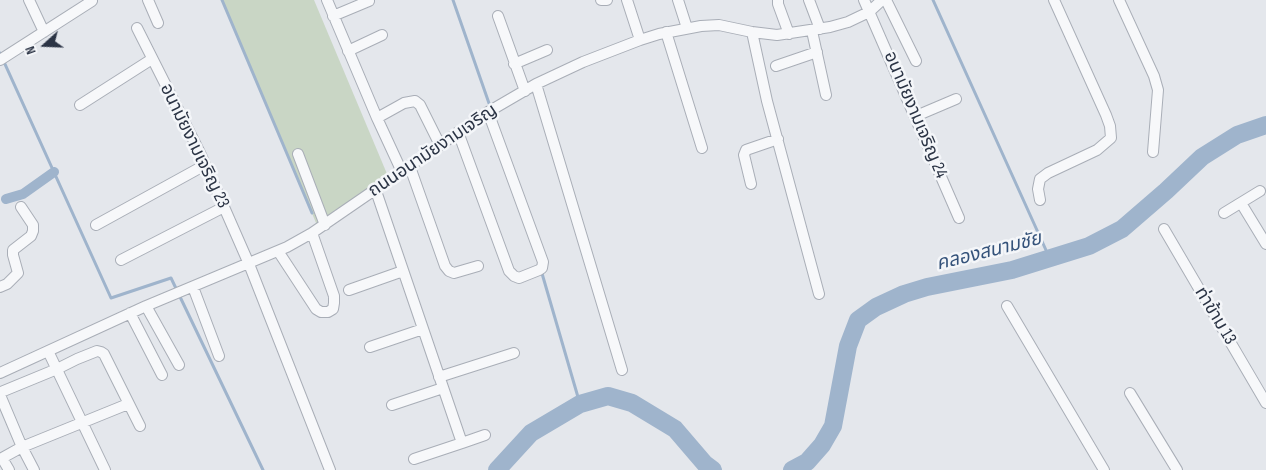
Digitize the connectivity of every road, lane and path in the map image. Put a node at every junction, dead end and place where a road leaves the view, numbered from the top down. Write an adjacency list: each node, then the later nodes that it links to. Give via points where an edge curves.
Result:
1 (29, 0): 24 (street)
2 (148, 0): 20 (street)
3 (327, 0): 18 (street)
4 (600, 0): 5 (street)
5 (607, 0)
6 (627, 0): 29 (street)
7 (678, 0): 22 (street)
8 (778, 0): 27 (street)
9 (808, 0): 23 (street)
10 (864, 0): 17 (street, อนามัยงามเจริญ 24)
11 (882, 0): 17 (street, ถนนอนามัยงามเจริญ)
12 (886, 0): 35 (street)
13 (1054, 0): 57 (street, via 1106,115 1111,138 1097,150 1048,173 1040,180)
14 (1119, 0): 50 (street, via 1158,90)
15 (369, 1): 18 (street)
16 (92, 2): 24 (street)
17 (870, 12): 23 (street, ถนนอนามัยงามเจริญ, via 848,22); 44 (street, อนามัยงามเจริญ 24)
18 (333, 16): 31 (street)
19 (498, 16): 36 (street)
20 (158, 23)
21 (137, 28): 34 (street, อนามัยงามเจริญ 23)
22 (687, 28): 25 (street, ถนนอนามัยงามเจริญ); 26 (street, ถนนอนามัยงามเจริญ, via 719,25)
23 (816, 30): 27 (street, ถนนอนามัยงามเจริญ); 32 (street)
24 (44, 32): 33 (street)
25 (666, 32): 29 (street, ถนนอนามัยงามเจริญ); 49 (street)
26 (752, 32): 27 (street, ถนนอนามัยงามเจริญ); 47 (street)
27 (789, 34)
28 (382, 35): 31 (street)
29 (640, 40): 38 (street, ถนนอนามัยงามเจริญ)
30 (548, 50): 36 (street)
31 (348, 51): 45 (street)
32 (817, 52): 37 (street); 40 (street)
33 (3, 58)
34 (152, 59): 42 (street); 52 (street, อนามัยงามเจริญ 23)
35 (916, 61)
36 (514, 64): 39 (street)
37 (776, 66)
38 (536, 84): 39 (street, ถนนอนามัยงามเจริญ); 87 (street)
39 (525, 90): 43 (street, ถนนอนามัยงามเจริญ)
40 (826, 95)
41 (956, 99): 44 (street)
42 (80, 105)
43 (488, 112): 46 (street, ถนนอนามัยงามเจริญ); 46 (street, via 543,262 539,270 520,278 509,271)
44 (916, 116): 62 (street, อนามัยงามเจริญ 24)
45 (376, 118): 48 (street, via 404,103 415,101); 53 (street)
46 (458, 132): 48 (street, ถนนอนามัยงามเจริญ)
47 (778, 139): 54 (street, via 746,150 744,155); 76 (street)
48 (440, 145): 53 (street, ถนนอนามัยงามเจริญ)
49 (702, 148)
50 (1152, 152)
51 (298, 154): 63 (street)
52 (205, 165): 59 (street, อนามัยงามเจริญ 23); 64 (street)
53 (406, 170): 55 (street, ถนนอนามัยงามเจริญ); 71 (street, via 445,266 454,273)
54 (751, 184)
55 (376, 190): 63 (street, ถนนอนามัยงามเจริญ); 72 (street)
56 (1260, 191): 58 (street)
57 (1040, 200)
58 (1241, 203): 61 (street); 67 (street)
59 (224, 206): 69 (street); 70 (street, อนามัยงามเจริญ 23)
60 (21, 207): 73 (street, via 34,231 13,250 18,273)
61 (1224, 213)
62 (959, 218)
63 (325, 224): 66 (street, ถนนอนามัยงามเจริญ)
64 (96, 225)
65 (1164, 229): 94 (street, ท่าข้าม 13)
66 (312, 233): 68 (street, ถนนอนามัยงามเจริญ); 68 (street, via 334,296 332,309 328,312 316,309)
67 (1266, 244)
68 (278, 252): 70 (street, ถนนอนามัยงามเจริญ)
69 (122, 260)
70 (249, 264): 74 (street, ถนนอนามัยงามเจริญ); 107 (street, อนามัยงามเจริญ 23)
71 (478, 266)
72 (403, 271): 75 (street); 80 (street)
73 (0, 287)
74 (188, 289): 77 (street, ถนนอนามัยงามเจริญ); 84 (street)
75 (349, 290)
76 (820, 294)
77 (146, 306): 79 (street, ถนนอนามัยงามเจริญ); 85 (street)
78 (1007, 306): 108 (street)
79 (130, 313): 82 (street, ถนนอนามัยงามเจริญ); 89 (street)
80 (423, 329): 81 (street); 90 (street)
81 (370, 346)
82 (48, 352): 86 (street); 88 (street, ถนนอนามัยงามเจริญ)
83 (514, 353): 90 (street)
84 (219, 356)
85 (180, 366)
86 (57, 369): 93 (street); 95 (street, via 101,352); 97 (street)
87 (622, 370)
88 (0, 374)
89 (162, 375)
90 (439, 377): 91 (street)
91 (443, 388): 96 (street); 100 (street)
92 (1130, 392): 109 (street)
93 (0, 394): 101 (street)
94 (1266, 403)
95 (128, 404): 97 (street); 98 (street)
96 (392, 405)
97 (82, 424): 101 (street); 106 (street)
98 (140, 426)
99 (485, 435): 100 (street)
100 (462, 443): 103 (street)
101 (22, 447): 102 (street); 105 (street)
102 (1, 457): 104 (street)
103 (414, 459)
104 (9, 470)
105 (34, 470)
106 (105, 470)
107 (330, 470)
108 (1104, 470)
109 (1177, 470)

